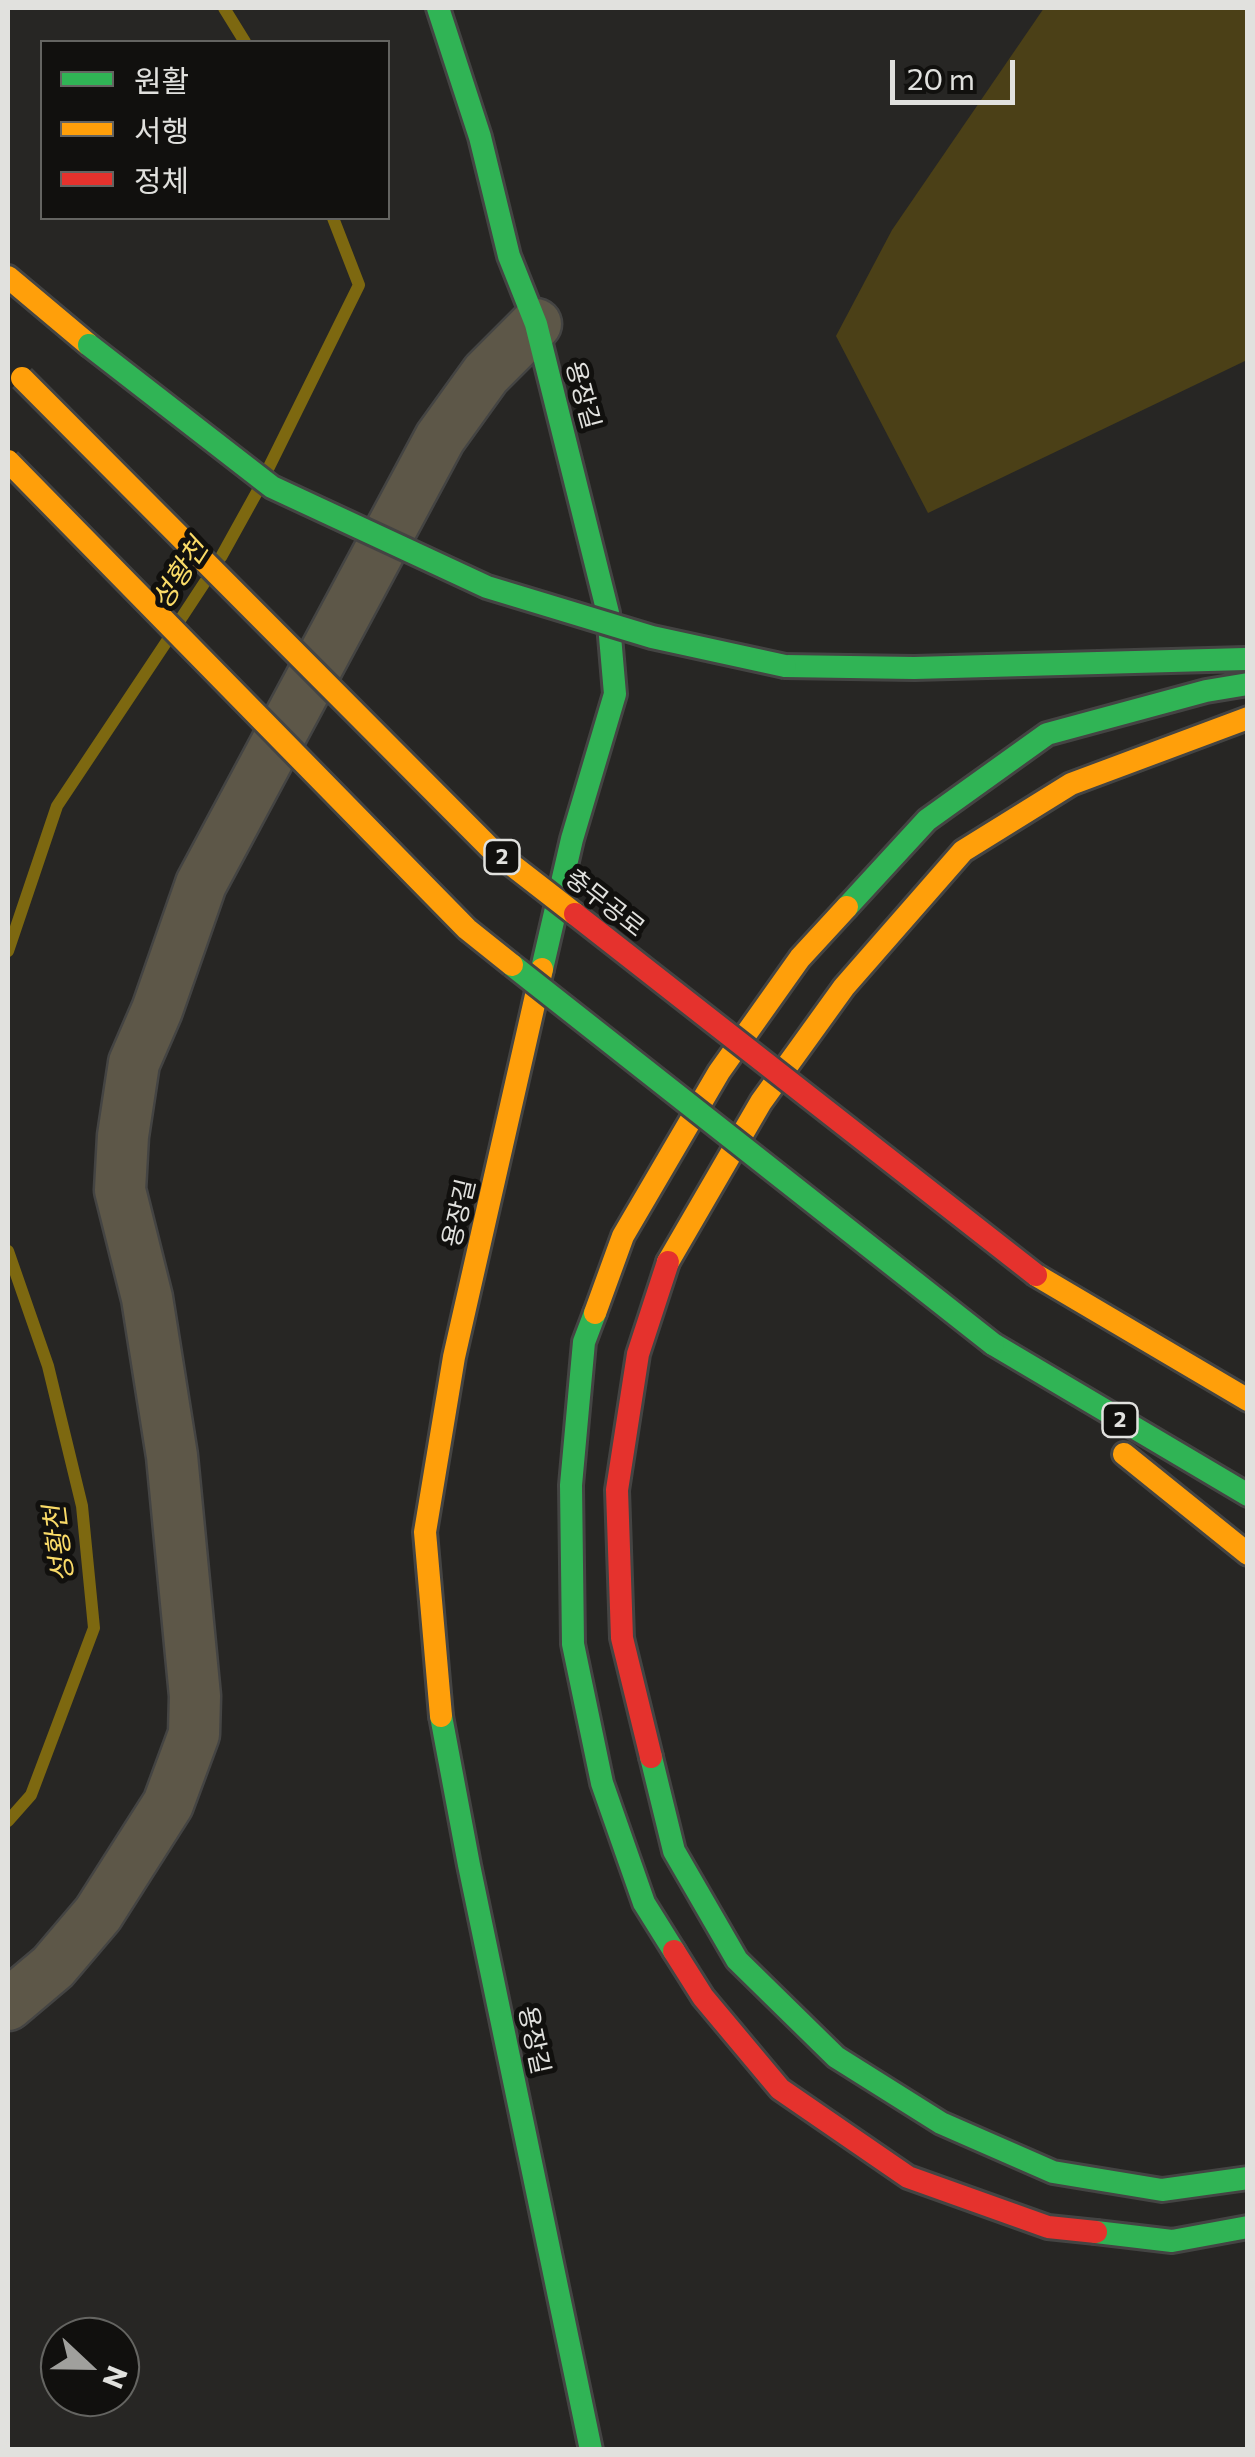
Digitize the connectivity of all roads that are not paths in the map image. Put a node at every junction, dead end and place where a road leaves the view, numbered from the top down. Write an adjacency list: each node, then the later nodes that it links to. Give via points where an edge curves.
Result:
1 (438, 8): 3 (main road, 용장길, via 509,256)
2 (8, 278): 6 (main road, bridge, via 272,487 469,579 652,637 785,666)
3 (536, 324): 13 (street, via 486,374 440,438 200,884 134,1063 120,1190 147,1298 172,1456 194,1734 168,1804 98,1914); 16 (main road, 용장길, via 608,613 615,694 572,839 459,1338 426,1532 438,1697)
4 (8, 355): 10 (main road, 충무공로 / 2, bridge, via 22,378 490,848 1036,1275)
5 (8, 461): 9 (main road, 2, bridge, via 467,929 993,1344)
6 (1248, 659)
7 (1248, 684): 15 (main road, via 1048,734 926,820 800,958 719,1072 624,1236 584,1342 571,1485 573,1644 608,1800 644,1904 703,1997 780,2089 908,2176 1048,2227 1172,2241)
8 (1248, 718): 14 (main road, via 1072,784 963,851 844,987 760,1102 669,1259 638,1354 617,1490 622,1638 674,1851 737,1960 836,2058 941,2123 1053,2172 1162,2190)
9 (1052, 1381): 11 (main road, 2); 12 (main road, via 1109,1442)
10 (1248, 1400)
11 (1248, 1495)
12 (1248, 1554)
13 (8, 2004)
14 (1248, 2178)
15 (1248, 2226)
16 (590, 2450)

